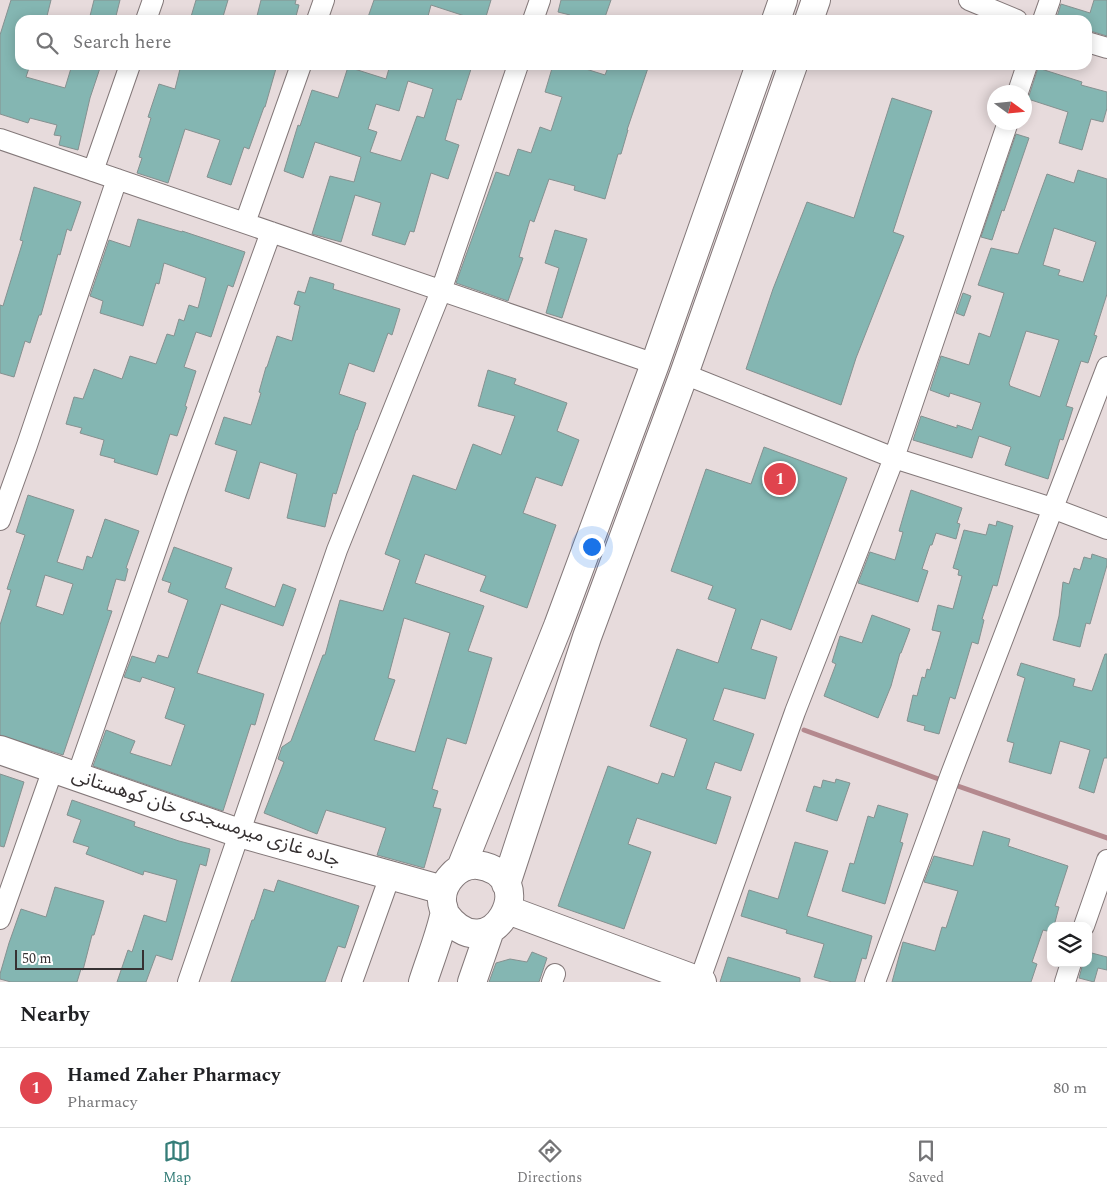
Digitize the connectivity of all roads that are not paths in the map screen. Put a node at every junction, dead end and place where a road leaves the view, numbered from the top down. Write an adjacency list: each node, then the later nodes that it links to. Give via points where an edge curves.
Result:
1 (153, 0): 8 (street)
2 (324, 0): 9 (street)
3 (540, 0): 10 (street)
4 (784, 0): 11 (main road)
5 (816, 0): 12 (main road)
6 (969, 0): 13 (street)
7 (1050, 0): 14 (street)
8 (148, 15)
9 (319, 15)
10 (535, 15)
11 (778, 15)
12 (811, 15)
13 (1005, 15)
14 (1045, 15)
15 (1092, 44): 16 (street)
16 (1107, 48)
17 (128, 70): 26 (street)
18 (299, 70): 28 (street)
19 (516, 70): 30 (street)
20 (758, 70): 31 (main road)
21 (791, 70): 33 (main road)
22 (1026, 70): 23 (street)
23 (1021, 85)
24 (1005, 130): 34 (street)
25 (0, 139): 26 (street)
26 (93, 171): 27 (street)
27 (117, 179): 28 (street); 36 (street)
28 (245, 223): 29 (street)
29 (271, 232): 30 (street); 39 (street, via 176,493)
30 (441, 291): 31 (street); 40 (street, via 337,550)
31 (655, 364): 42 (main road, via 558,626)
32 (1107, 367): 35 (street)
33 (684, 374): 34 (street); 45 (main road, via 587,637)
34 (894, 458): 35 (street); 53 (street, via 795,712)
35 (1052, 508): 37 (street); 54 (street)
36 (0, 520)
37 (1107, 529)
38 (0, 750): 39 (main road, جاده غازی میرمسجدی خان کوهستانی)
39 (65, 772): 40 (main road, جاده غازی میرمسجدی خان کوهستانی); 46 (street)
40 (239, 833): 43 (main road, جاده غازی میرمسجدی خان کوهستانی); 49 (street)
41 (1107, 860): 47 (street)
42 (461, 868): 44 (main road, via 450,877); 45 (main road, via 474,865 498,873)
43 (390, 876): 44 (main road, جاده غازی میرمسجدی خان کوهستانی); 50 (street)
44 (444, 902): 45 (main road, via 453,924 464,931 478,933); 51 (main road)
45 (502, 908): 52 (main road); 53 (main road)
46 (0, 919)
47 (1085, 922)
48 (1070, 967): 55 (street)
49 (188, 982)
50 (352, 982)
51 (423, 982)
52 (472, 982)
53 (700, 982)
54 (875, 982)
55 (1065, 982)

